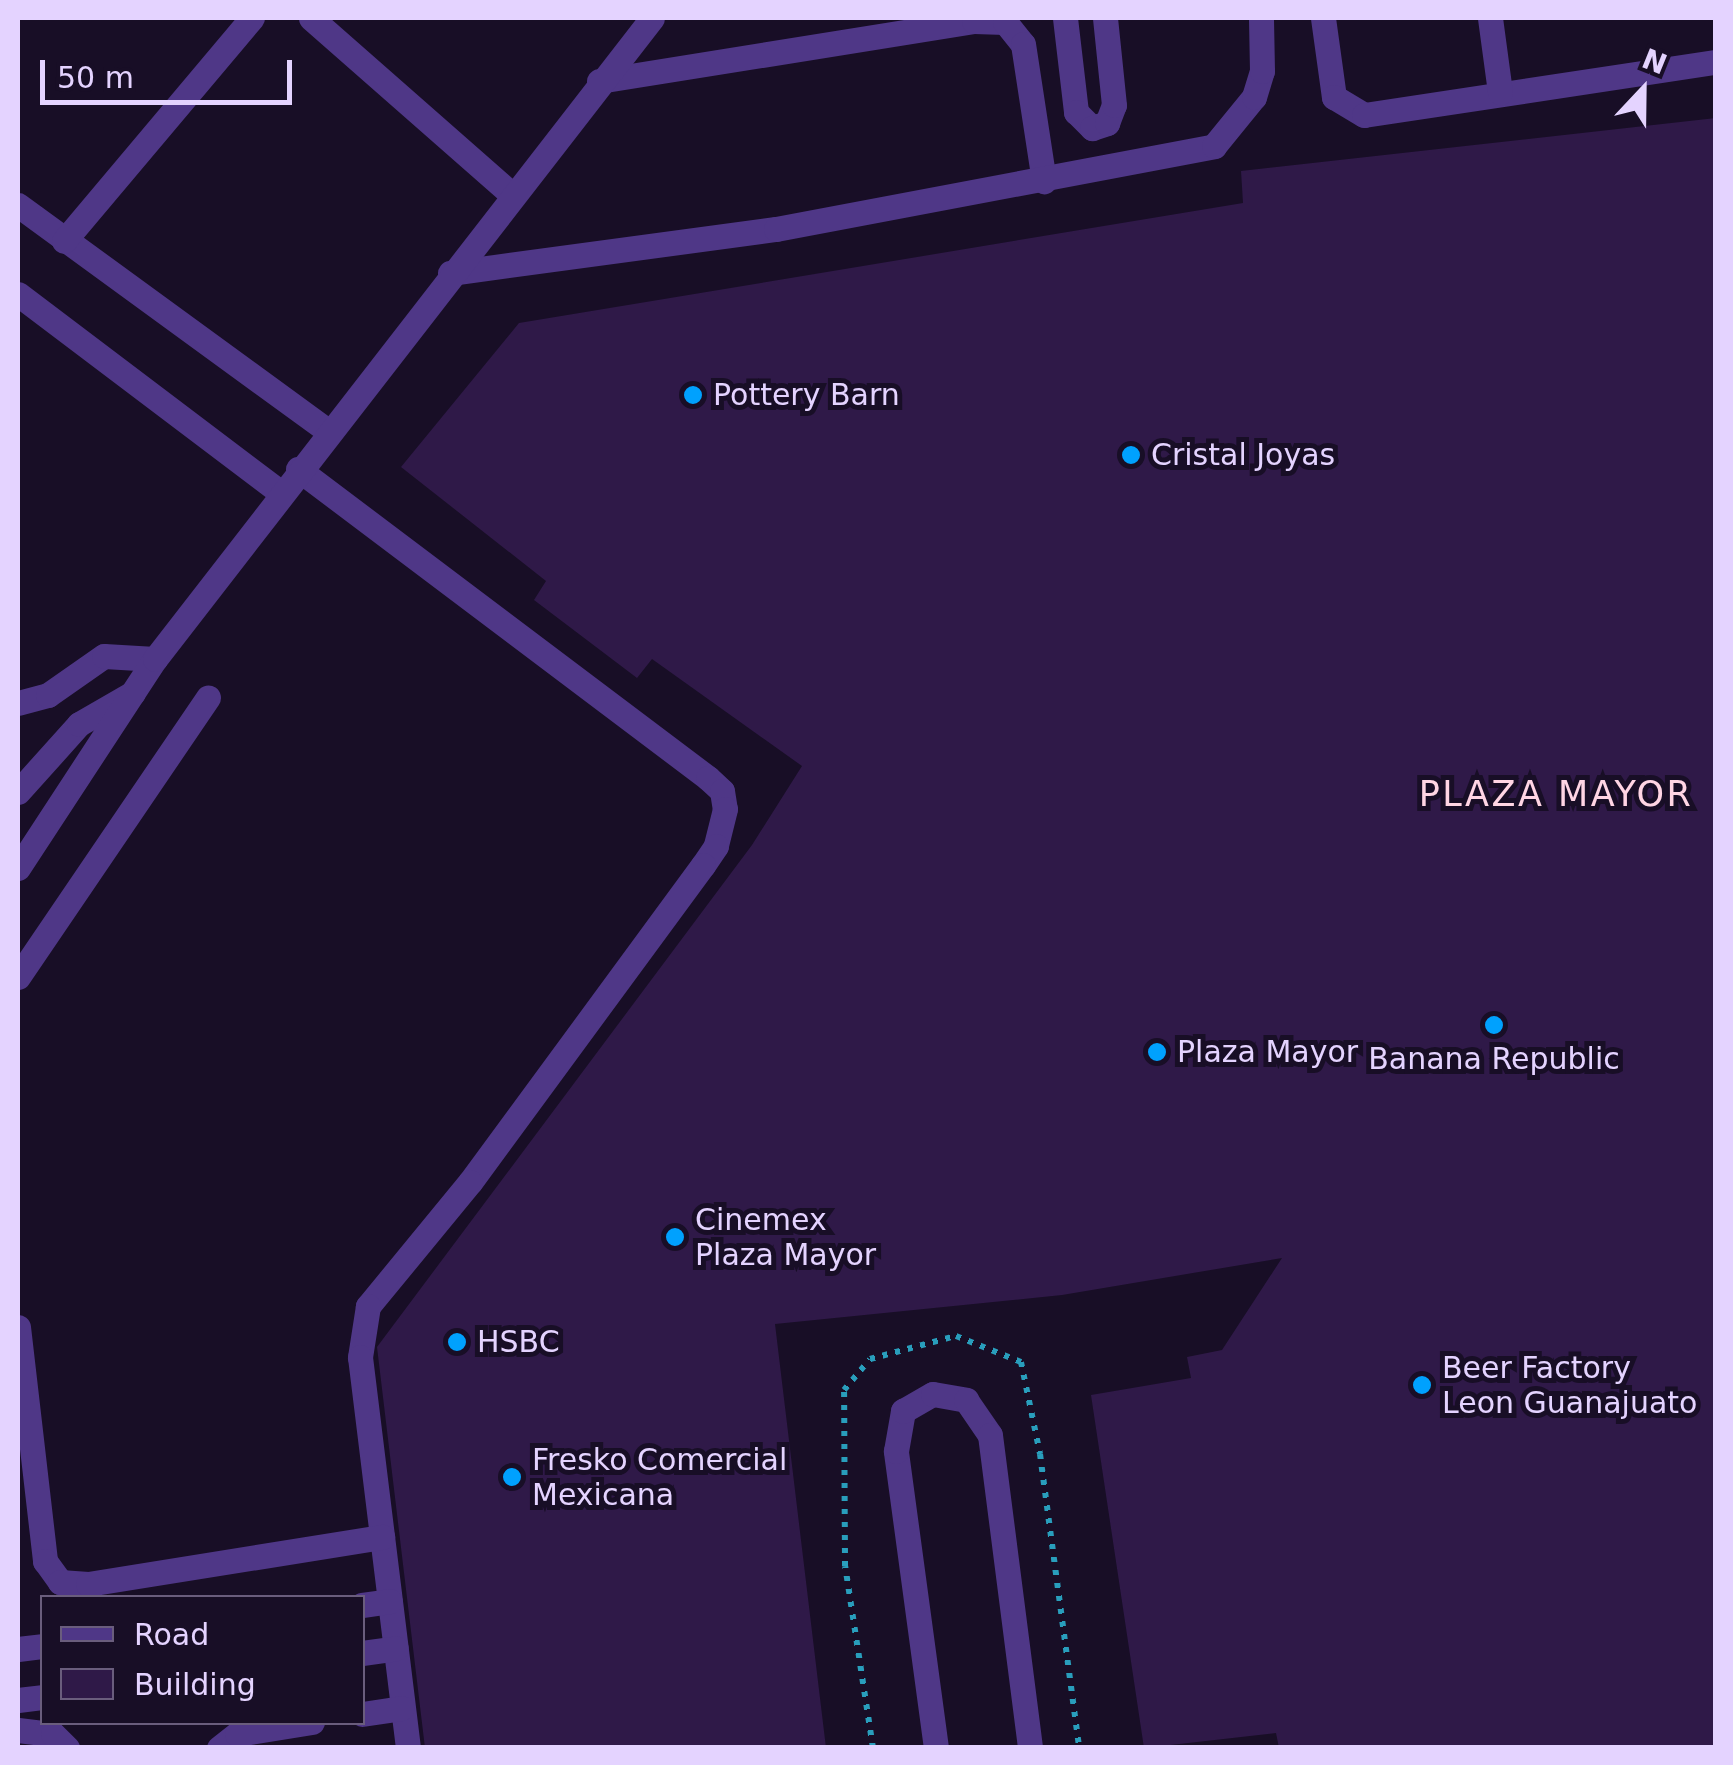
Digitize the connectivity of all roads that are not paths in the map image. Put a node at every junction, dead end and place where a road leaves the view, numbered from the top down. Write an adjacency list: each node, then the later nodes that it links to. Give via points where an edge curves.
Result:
1 (252, 18): 15 (lane)
2 (311, 18): 13 (lane)
3 (652, 18): 10 (lane)
4 (1065, 18): 5 (lane, via 1076,112 1092,128 1108,123 1114,105)
5 (1104, 18)
6 (1261, 18): 12 (lane, via 1262,71 1254,97 1214,146)
7 (1323, 18): 11 (lane, via 1334,98 1350,112 1386,113)
8 (1490, 18): 11 (lane)
9 (1716, 62): 11 (lane)
10 (599, 81): 12 (lane, via 974,21 1005,22 1024,44); 13 (lane)
11 (1500, 92)
12 (1044, 180): 16 (lane, via 776,229)
13 (511, 194): 16 (lane)
14 (18, 206): 15 (lane)
15 (64, 241): 18 (lane)
16 (450, 274): 18 (lane)
17 (18, 294): 20 (lane)
18 (328, 432): 19 (lane)
19 (298, 469): 20 (lane); 29 (lane, via 708,778 722,791 725,808 716,846 703,865 470,1182 368,1306 360,1357)
20 (281, 493): 21 (lane)
21 (155, 659): 22 (lane); 24 (lane, via 104,656 48,695)
22 (132, 693): 25 (lane, via 80,724); 26 (lane)
23 (208, 697): 27 (lane)
24 (18, 703)
25 (18, 792)
26 (18, 868)
27 (18, 977)
28 (18, 1327): 30 (lane, via 51,1574 75,1585)
29 (382, 1538): 30 (lane); 31 (lane)
30 (132, 1587)
31 (390, 1600): 32 (lane); 33 (lane)
32 (365, 1604)
33 (396, 1648): 34 (lane); 35 (lane)
34 (365, 1653)
35 (402, 1708): 36 (lane); 41 (lane)
36 (365, 1714)
37 (293, 1725): 40 (lane, via 236,1734)
38 (18, 1730): 39 (lane, via 53,1734)
39 (67, 1748)
40 (220, 1748)
41 (408, 1748)
42 (936, 1748): 43 (lane, via 896,1451 903,1411 934,1394 966,1400 990,1435)
43 (1030, 1748)

